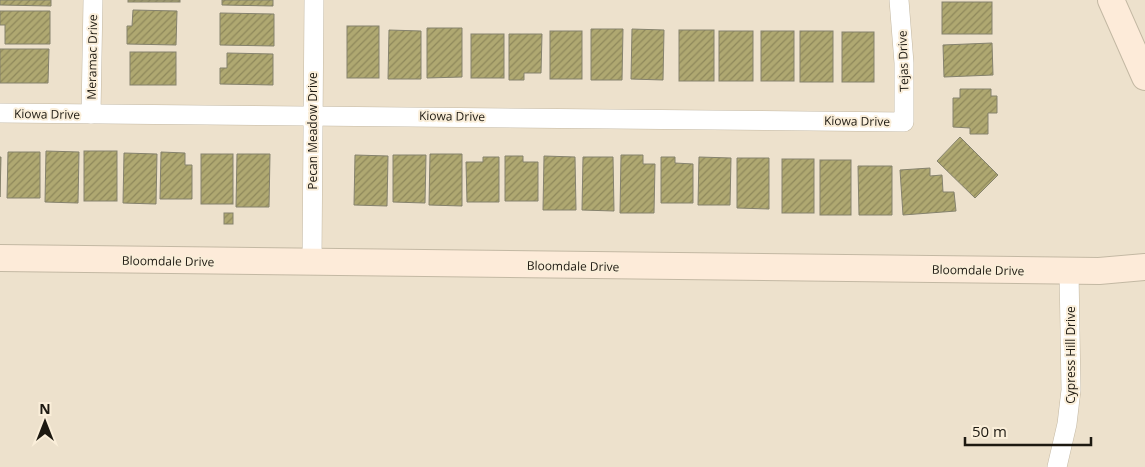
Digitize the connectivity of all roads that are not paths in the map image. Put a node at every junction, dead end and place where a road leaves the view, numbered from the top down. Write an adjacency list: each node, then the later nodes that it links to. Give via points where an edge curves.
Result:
1 (93, 0): 7 (street, Meramac Drive)
2 (314, 0): 8 (street, Pecan Meadow Drive)
3 (899, 0): 9 (street, Tejas Drive)
4 (1111, 0): 5 (street)
5 (1145, 77)
6 (0, 113): 7 (street, Kiowa Drive)
7 (91, 114): 8 (street, Kiowa Drive)
8 (312, 115): 9 (street, Kiowa Drive); 11 (street, Pecan Meadow Drive)
9 (904, 122)
10 (0, 258): 11 (street, Bloomdale Drive)
11 (312, 263): 13 (street, Bloomdale Drive)
12 (1145, 267): 13 (street, Bloomdale Drive)
13 (1069, 271): 14 (street, Cypress Hill Drive, via 1072,390 1068,424)
14 (1057, 467)

